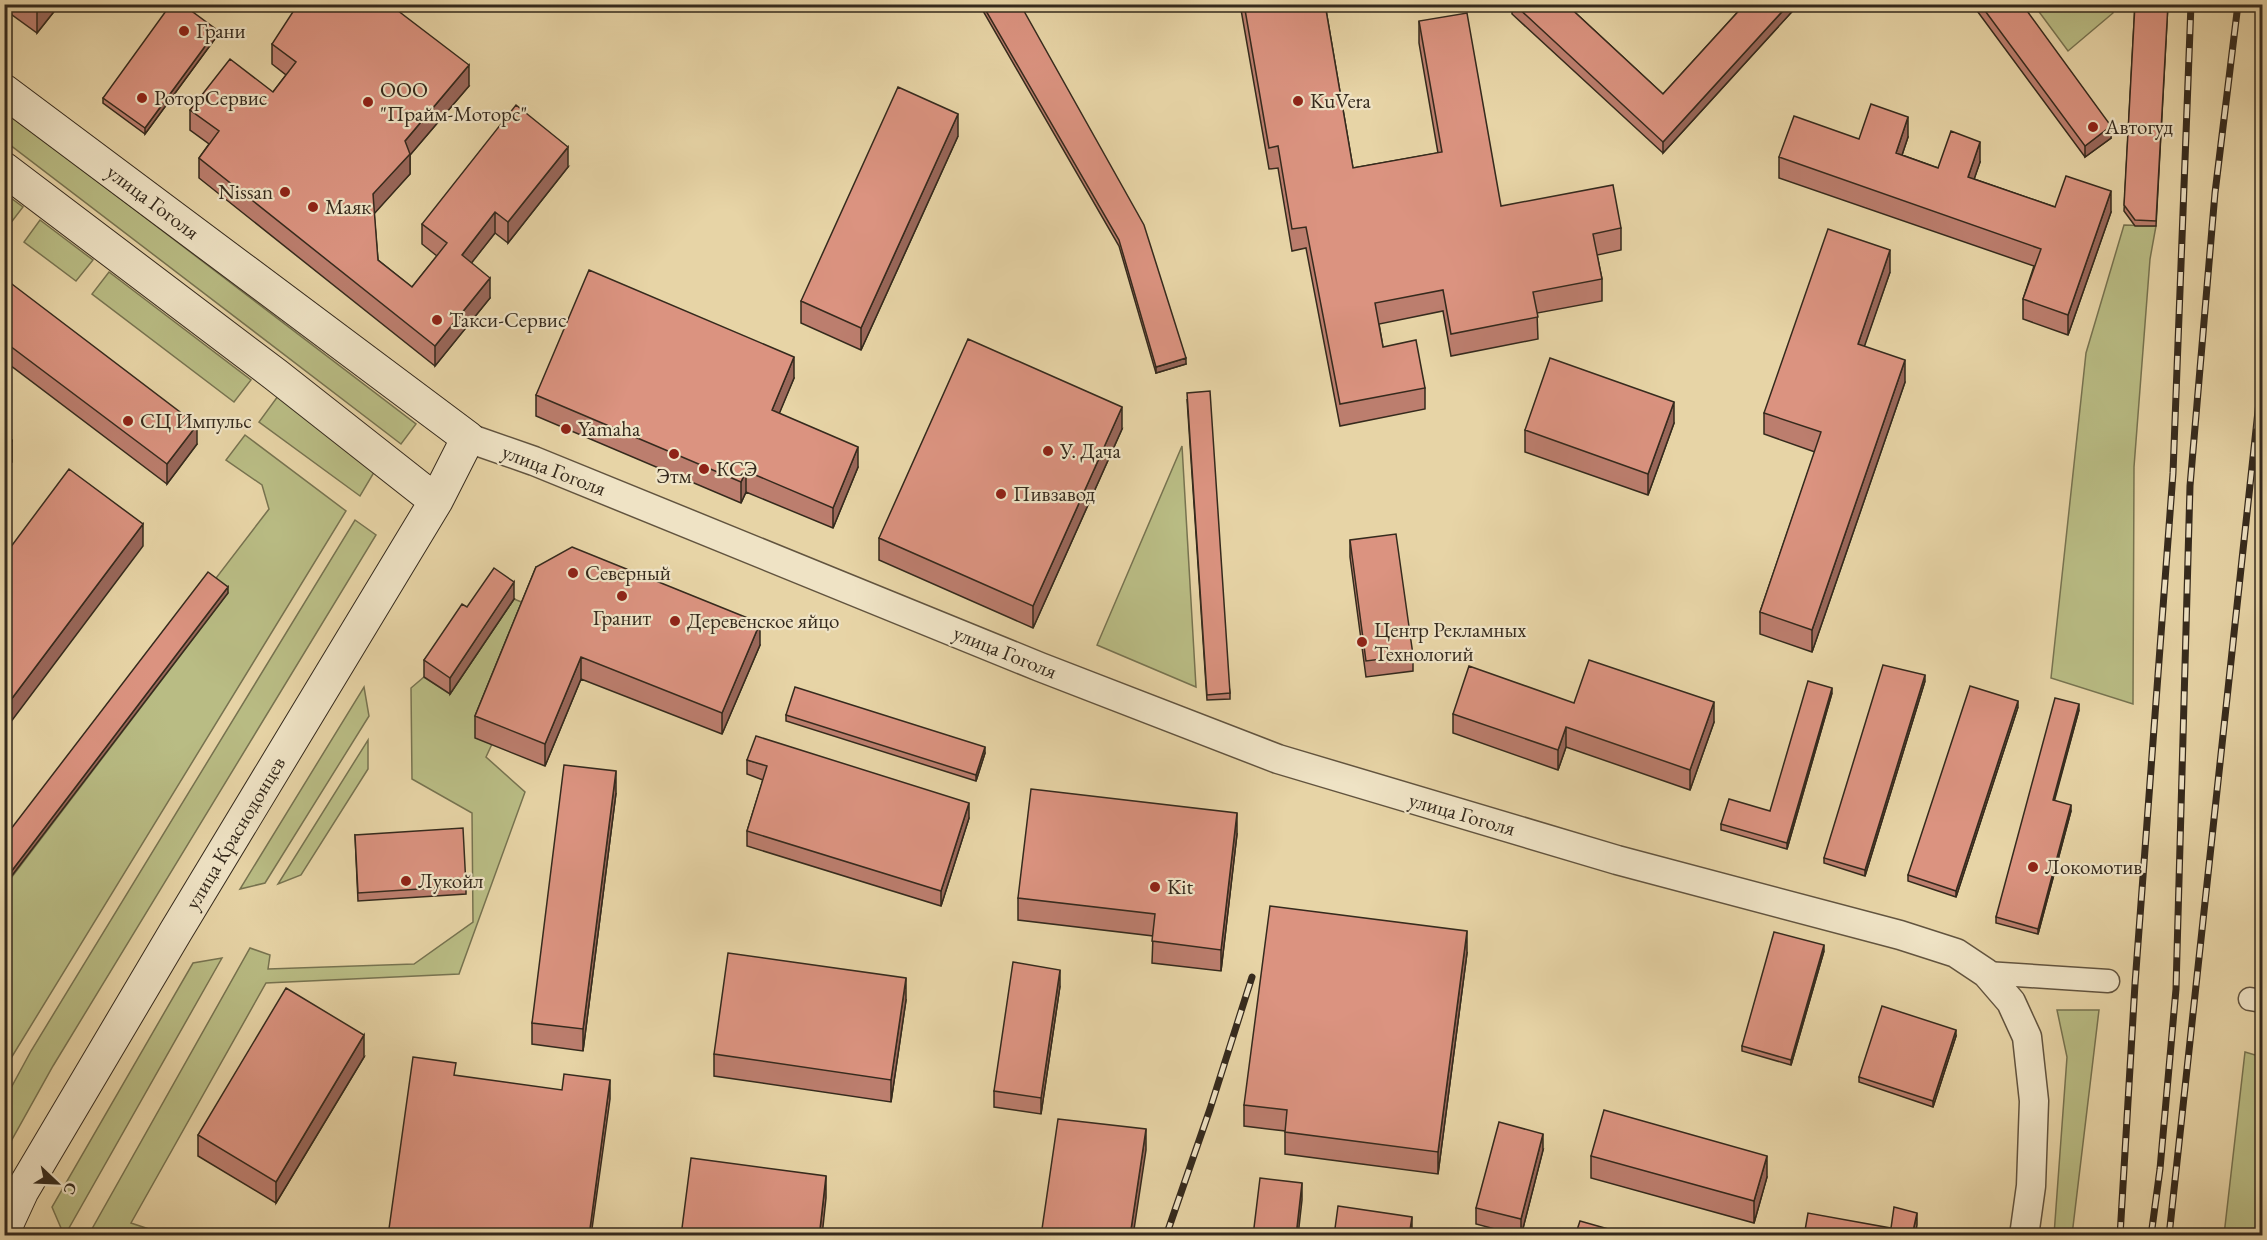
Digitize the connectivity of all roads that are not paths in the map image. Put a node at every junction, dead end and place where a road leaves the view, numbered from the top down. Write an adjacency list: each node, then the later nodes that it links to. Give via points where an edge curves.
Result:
1 (4, 91): 3 (main road, улица Гоголя)
2 (4, 169): 4 (main road)
3 (468, 438): 4 (main road, улица Краснодонцев); 5 (street, улица Гоголя, via 534,461 1040,668 1278,759 1617,860 1900,935 1956,953)
4 (436, 501): 7 (main road, улица Краснодонцев, via 176,931)
5 (1986, 973): 6 (street, улица Гоголя); 9 (street, via 2011,1002 2027,1037 2034,1101)
6 (2108, 981)
7 (14, 1188): 8 (main road, улица Краснодонцев)
8 (4, 1230)
9 (2025, 1236)

